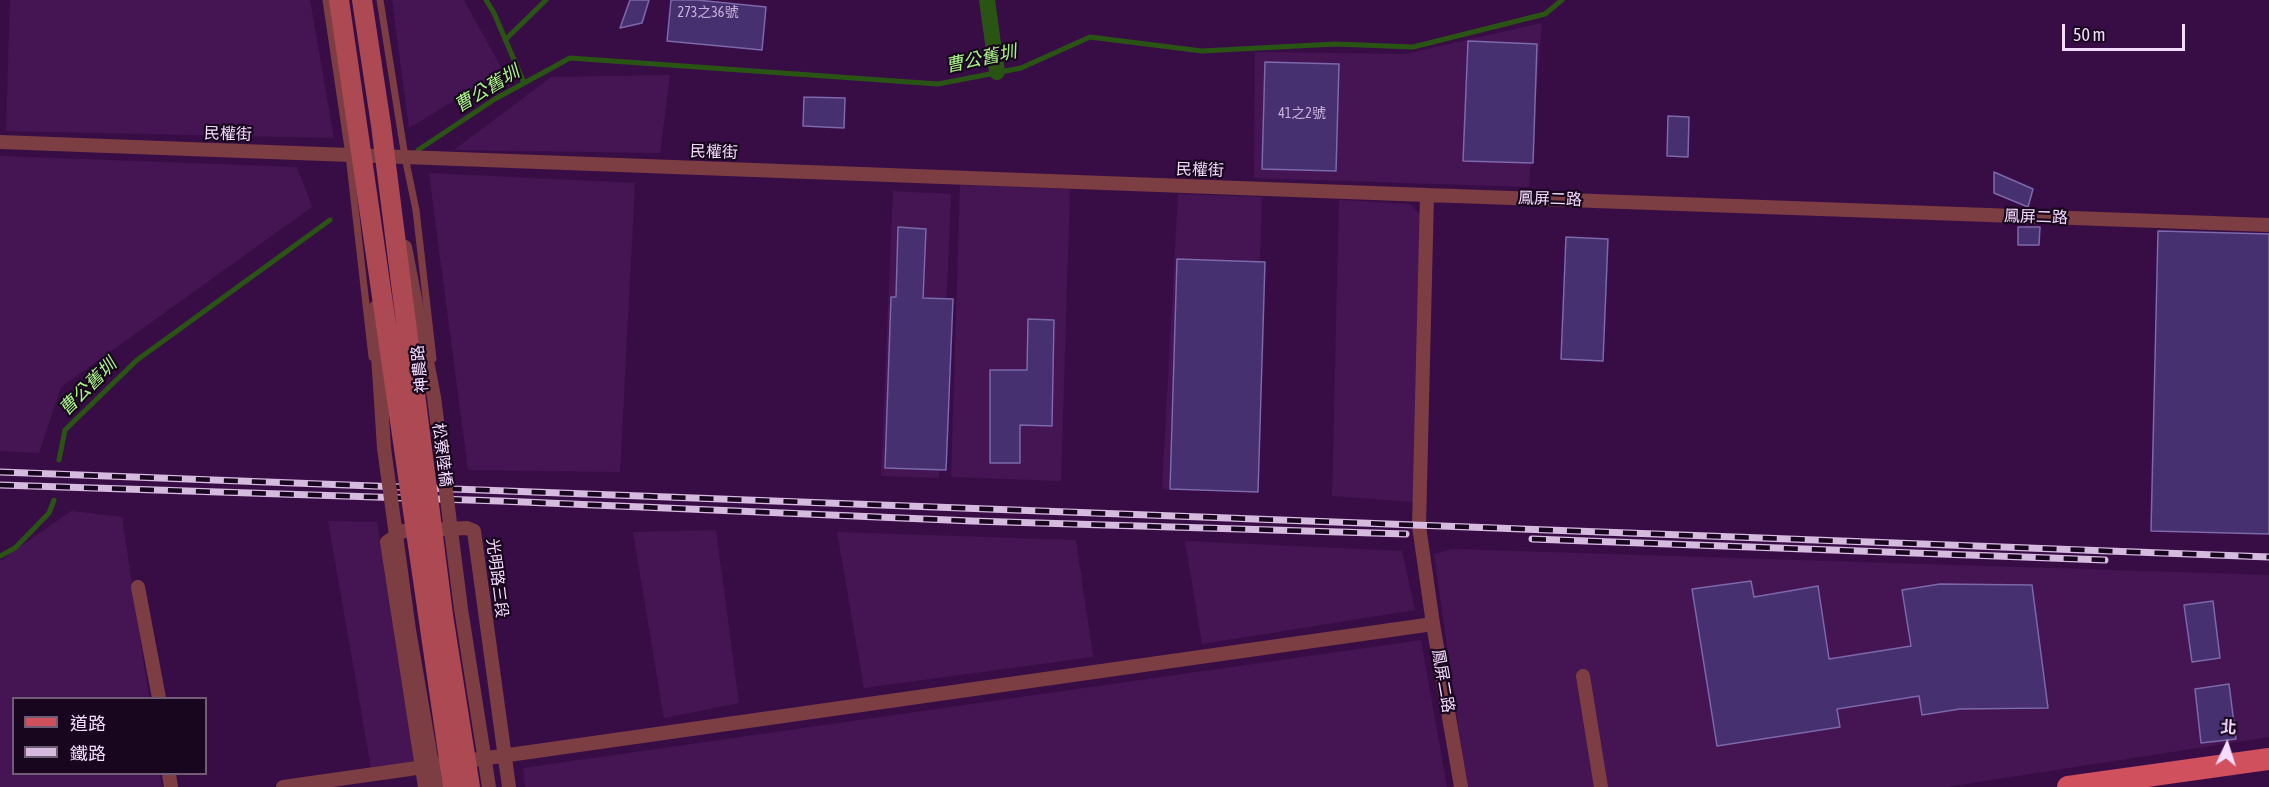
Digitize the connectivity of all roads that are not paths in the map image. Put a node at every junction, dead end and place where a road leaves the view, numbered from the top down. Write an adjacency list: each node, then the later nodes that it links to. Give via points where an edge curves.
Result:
1 (326, 0): 8 (lane, 神農路)
2 (339, 0): 6 (street, bridge)
3 (362, 0): 5 (street, 松寮陸橋, bridge)
4 (380, 0): 9 (lane, 神農路)
5 (381, 125): 23 (street, 松寮陸橋, bridge, via 443,615); 24 (street, 松寮陸橋, bridge, via 434,397)
6 (358, 127): 21 (street, bridge, via 384,448); 22 (street, bridge)
7 (0, 142): 8 (street, 民權街)
8 (349, 155): 9 (street, 民權街); 9 (lane, 神農路, via 378,402 388,414 426,419 438,405 416,210)
9 (405, 157): 10 (street, 民權街)
10 (1427, 195): 11 (street, 鳳屏二路); 13 (street, 鳳屏二路, via 1419,526)
11 (2269, 225)
12 (138, 587): 15 (street)
13 (1433, 624): 16 (street); 26 (street, 鳳屏二路)
14 (1583, 676): 27 (street)
15 (159, 697)
16 (505, 756): 18 (street); 18 (street, 光明路三段, via 474,531 403,531 387,542); 25 (street, 光明路三段)
17 (2269, 759): 28 (main road)
18 (422, 767): 19 (street); 20 (street, 光明路三段)
19 (283, 787)
20 (425, 787)
21 (436, 787)
22 (453, 787)
23 (470, 787)
24 (489, 787)
25 (509, 787)
26 (1461, 787)
27 (1601, 787)
28 (2068, 787)

